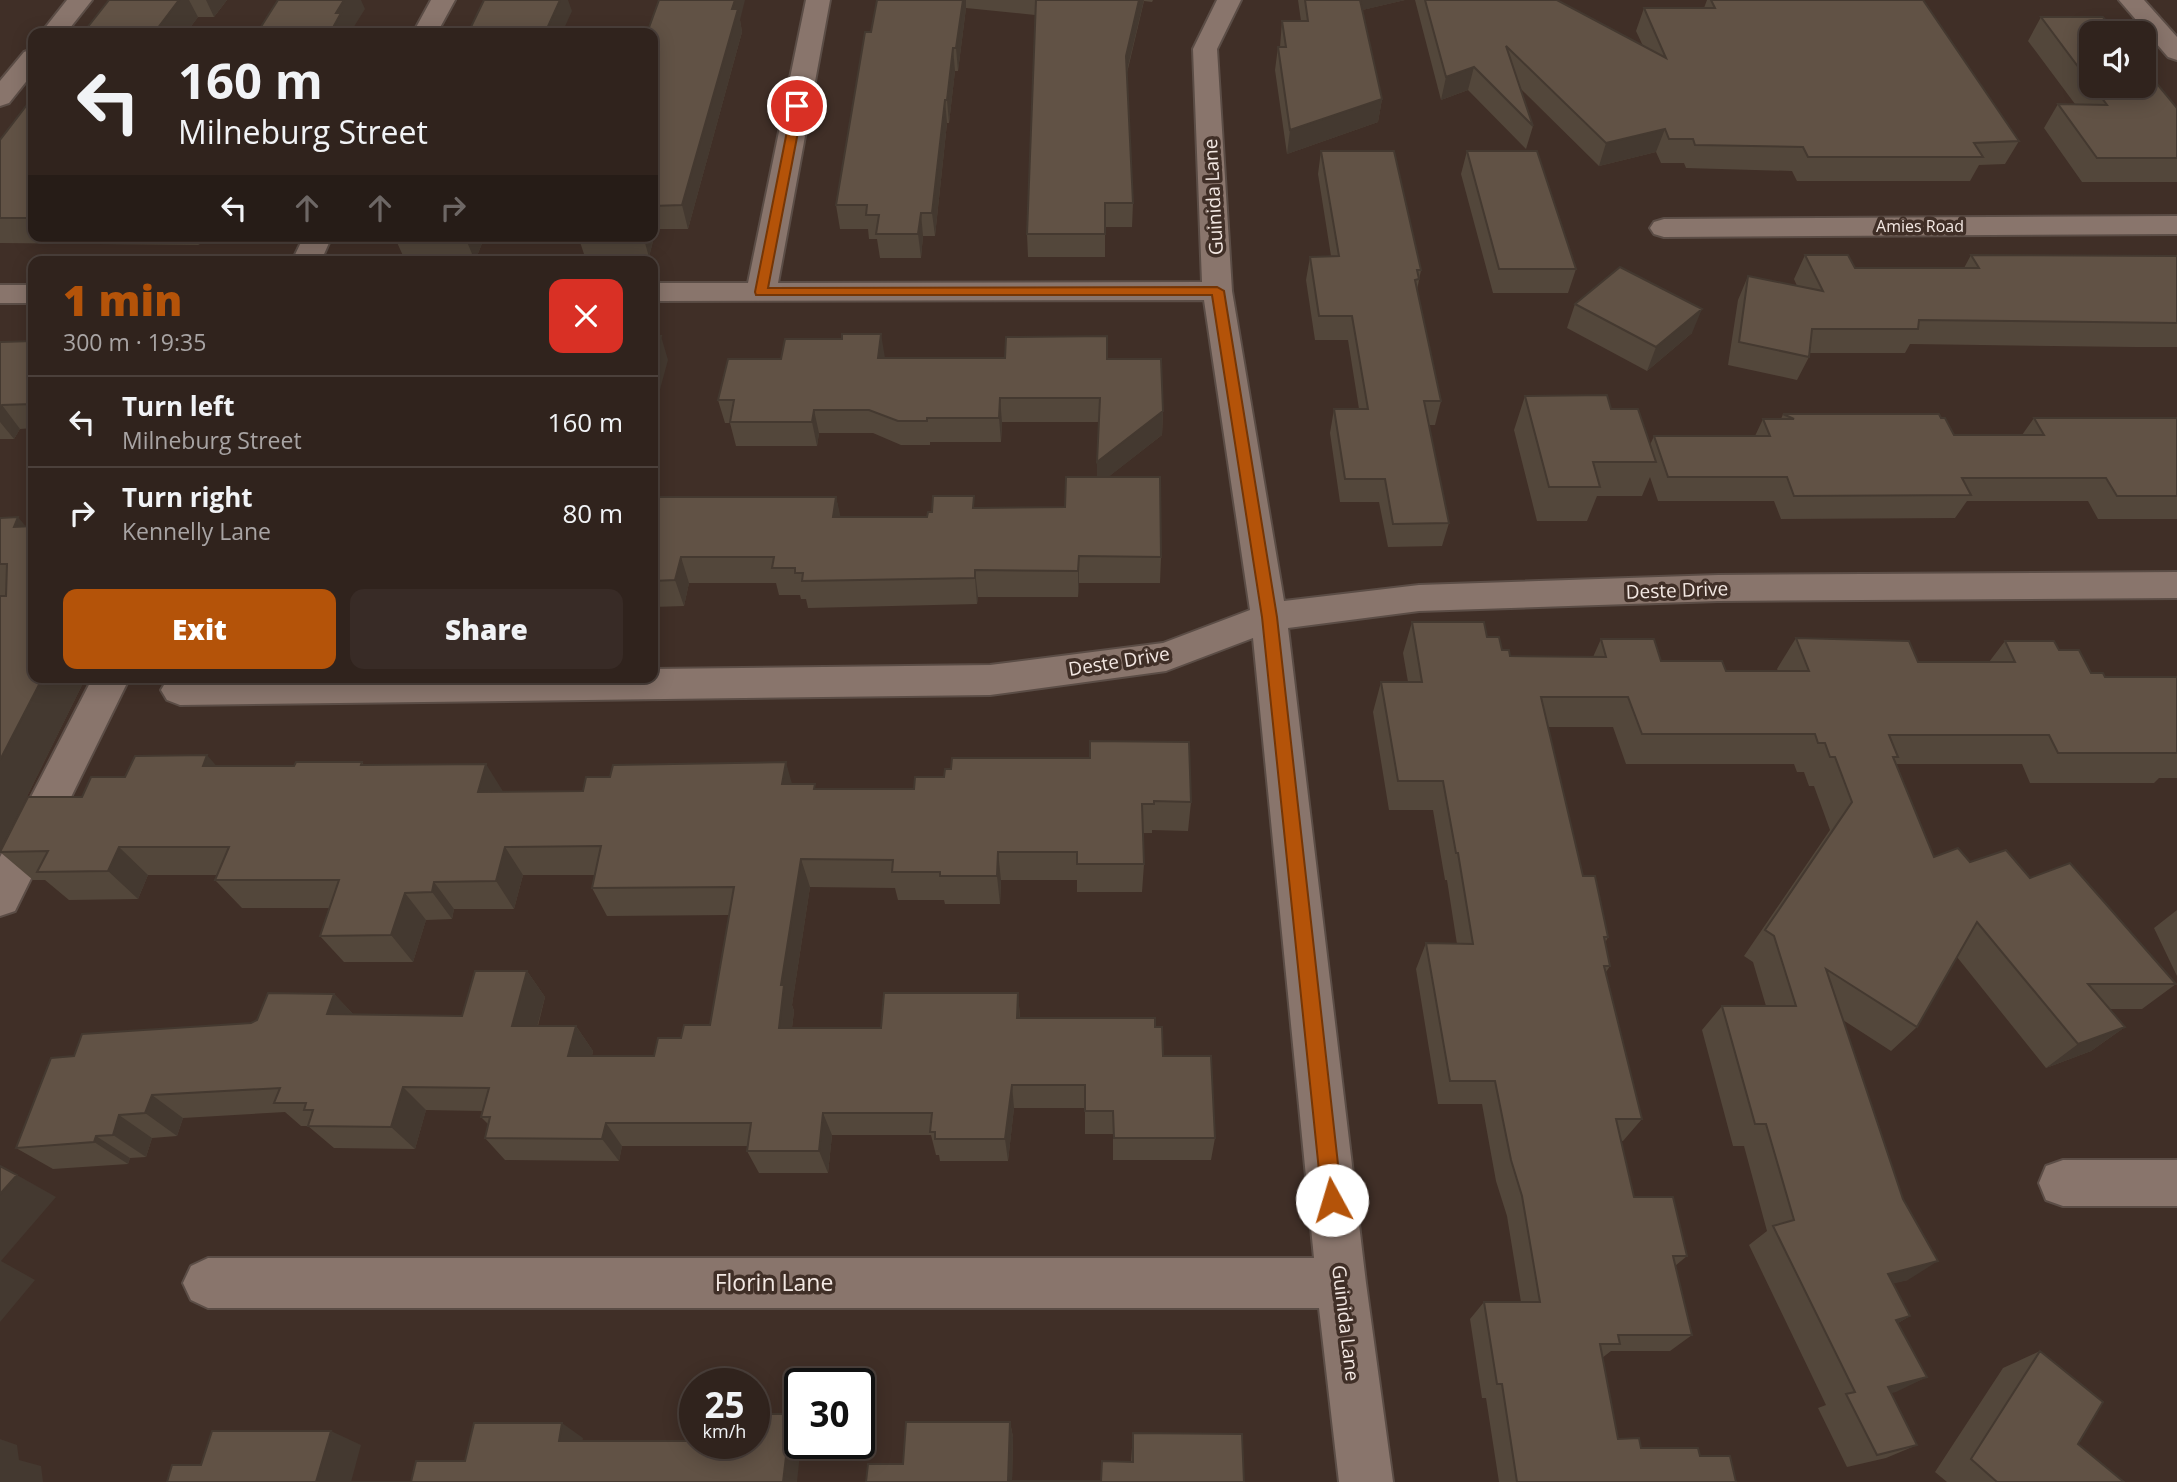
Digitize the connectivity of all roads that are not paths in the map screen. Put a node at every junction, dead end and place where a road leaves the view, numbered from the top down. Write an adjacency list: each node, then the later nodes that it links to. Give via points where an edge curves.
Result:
1 (80, 0): 6 (street)
2 (443, 0): 7 (street)
3 (818, 0): 15 (street)
4 (1229, 0): 13 (street, Guinida Lane, via 1205,49)
5 (2131, 0): 8 (street)
6 (57, 28)
7 (428, 28)
8 (2177, 52)
9 (28, 63): 10 (street)
10 (0, 98)
11 (2177, 225): 12 (street, Amies Road)
12 (1664, 228)
13 (1217, 291): 15 (street); 19 (street, Guinida Lane)
14 (658, 292): 15 (street)
15 (761, 292)
16 (28, 293): 17 (street)
17 (0, 294)
18 (2177, 585): 19 (street, Deste Drive, via 1718,588 1419,598)
19 (1269, 617): 21 (street, Deste Drive, via 1166,657 990,680); 26 (street, Guinida Lane)
20 (109, 683): 22 (street)
21 (180, 690)
22 (0, 898)
23 (2063, 1183): 24 (street)
24 (2177, 1183)
25 (208, 1283): 26 (street, Florin Lane)
26 (1341, 1283): 27 (street, Guinida Lane)
27 (1366, 1482)

